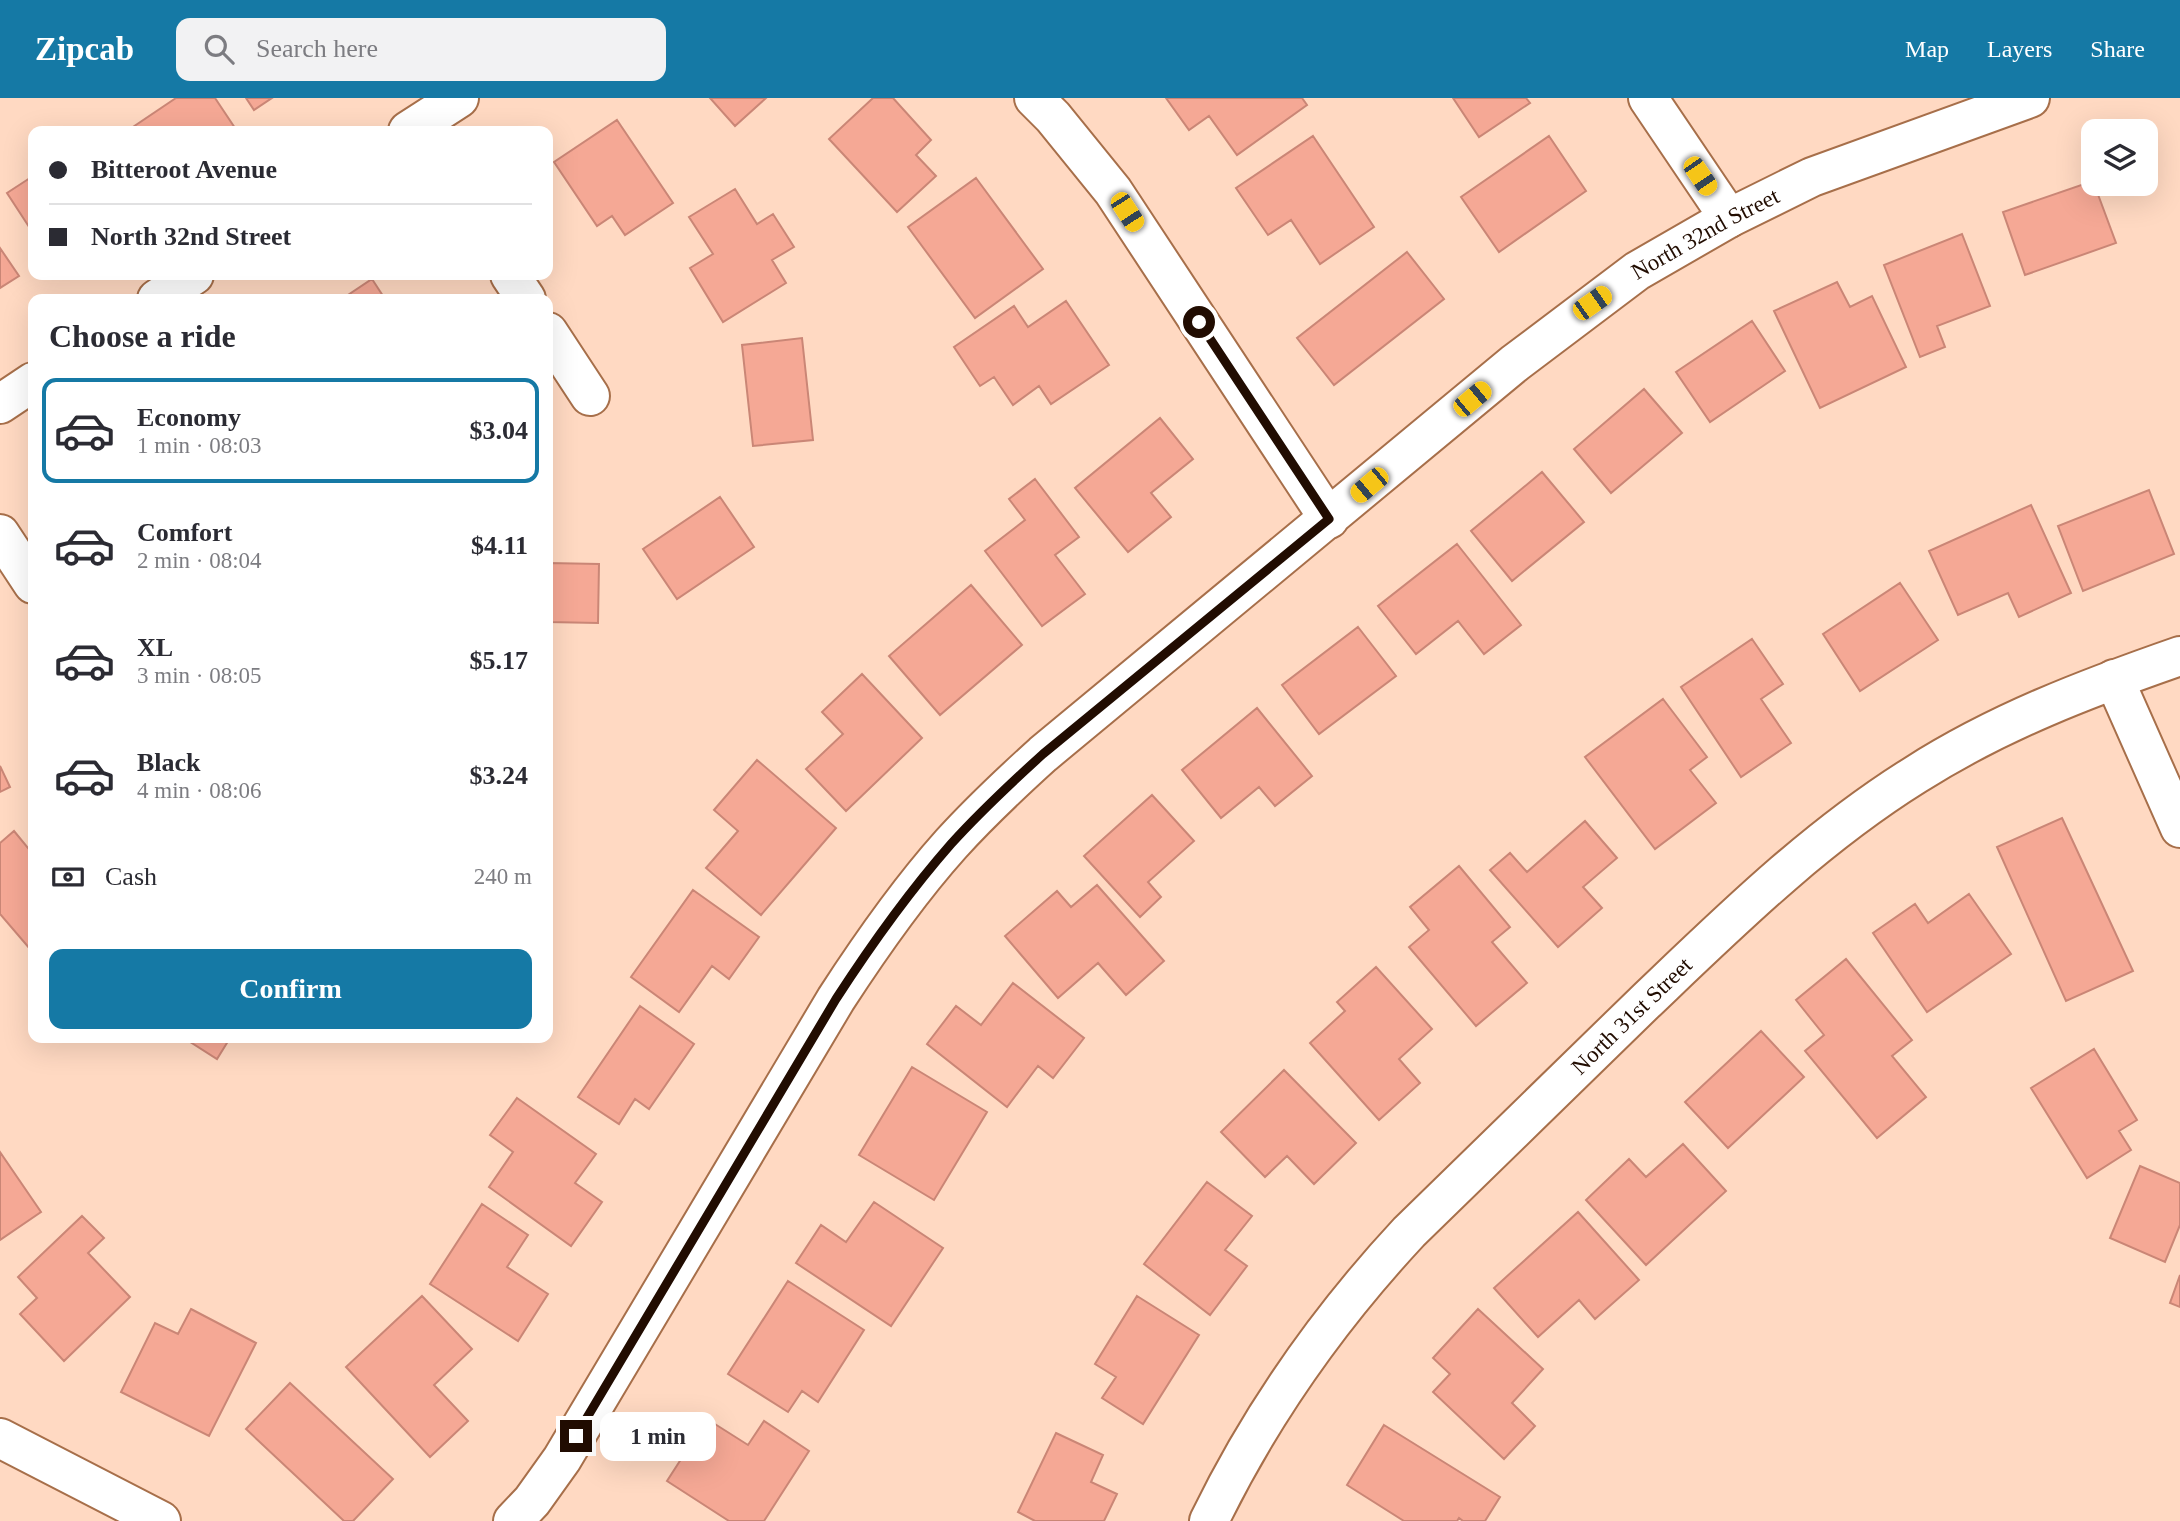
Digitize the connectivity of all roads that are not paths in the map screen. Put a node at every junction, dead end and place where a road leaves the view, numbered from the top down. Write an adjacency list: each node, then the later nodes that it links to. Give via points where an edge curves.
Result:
1 (459, 98): 5 (street)
2 (1034, 98): 13 (street, via 1112,191)
3 (1648, 98): 6 (street)
4 (2030, 98): 6 (street, North 32nd Street, via 1812,177)
5 (418, 126)
6 (1729, 218): 13 (street, North 32nd Street, via 1592,303)
7 (186, 280): 8 (street)
8 (165, 294)
9 (553, 340): 11 (street)
10 (28, 385): 12 (street)
11 (590, 396)
12 (0, 404)
13 (1329, 519): 21 (street, North 32nd Street, via 1043,754 951,844 912,890 836,999 562,1459)
14 (0, 534): 15 (street)
15 (28, 576)
16 (2180, 656): 17 (street, North 31st Street)
17 (2114, 679): 18 (street); 22 (street, North 31st Street, via 2012,721 1916,774 1822,841 1738,912 1373,1270 1278,1398)
18 (2180, 828)
19 (0, 1438): 20 (street)
20 (161, 1521)
21 (513, 1521)
22 (1209, 1521)

